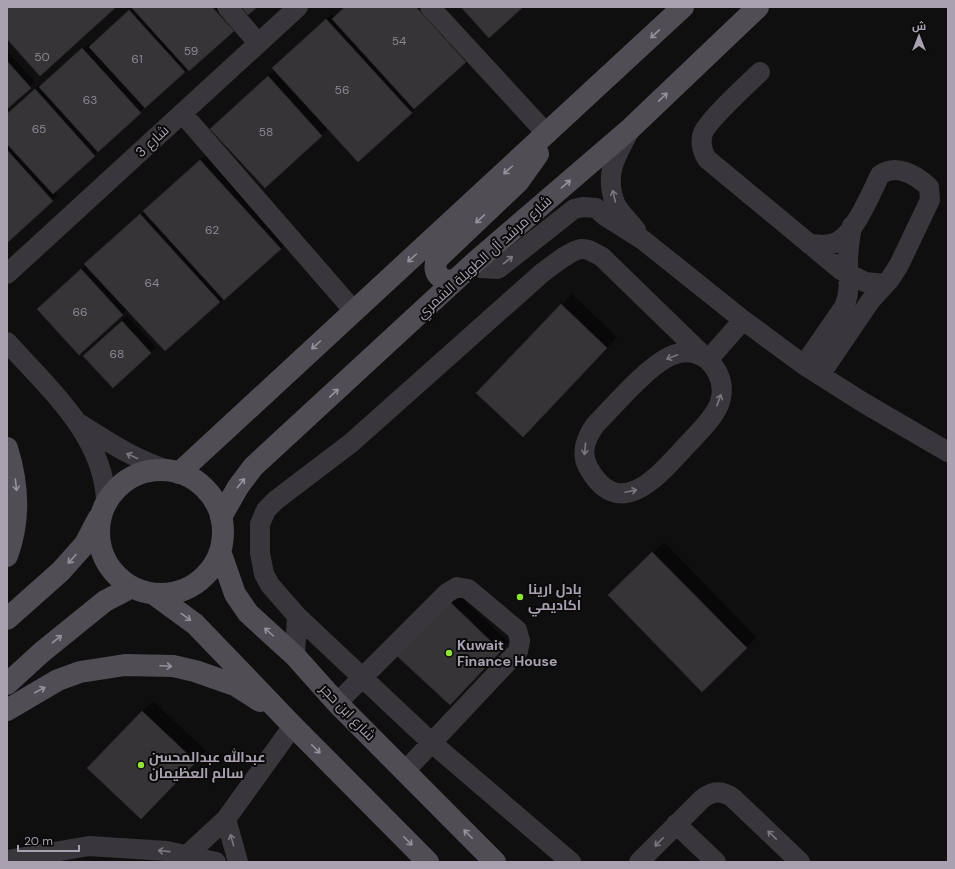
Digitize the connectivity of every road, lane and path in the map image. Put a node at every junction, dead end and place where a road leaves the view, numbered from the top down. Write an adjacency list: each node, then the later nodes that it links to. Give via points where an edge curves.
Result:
1 (227, 7): 6 (street)
2 (298, 7): 6 (street, شارع 3)
3 (430, 7): 10 (street)
4 (683, 7): 10 (main road, one-way to 10)
5 (758, 7): 9 (main road, شارع مرشد آل الطويلة الشمري, one-way to 5)
6 (258, 43): 8 (street, شارع 3)
7 (760, 72): 13 (street, via 707,126 702,139 704,153 707,159)
8 (182, 113): 15 (street, شارع 3); 19 (street)
9 (631, 128): 12 (street, one-way to 9, via 616,204 610,181 612,165); 14 (main road, شارع مرشد آل الطويلة الشمري, one-way to 9)
10 (547, 134): 17 (main road, one-way to 17, via 535,160 518,182 437,259 435,271 438,276 443,280); 19 (main road, one-way to 19)
11 (852, 226): 13 (street, via 838,241 829,244); 16 (street); 18 (street, via 880,175 885,171 898,169 929,187 931,194 927,208 899,265)
12 (643, 240): 14 (street, one-way to 12, via 481,268 498,269 574,209 583,207 596,208); 20 (street)
13 (809, 244): 16 (street)
14 (474, 263): 17 (main road, شارع مرشد آل الطويلة الشمري)
15 (7, 274)
16 (848, 274): 18 (street, via 865,282); 23 (street, via 849,291 844,307)
17 (455, 280): 30 (main road, شارع مرشد آل الطويلة الشمري, one-way to 17, via 238,487 253,468)
18 (885, 284): 24 (street, via 871,300)
19 (354, 311): 28 (main road, one-way to 28)
20 (743, 320): 22 (street); 23 (street)
21 (7, 342): 25 (street)
22 (708, 360): 22 (street, one-way to 22, via 701,355 688,352 673,355 662,361 595,425 588,435 584,449 585,461 604,486 621,493 638,490 654,480 705,426 721,400 722,388 716,368); 35 (street, via 602,257 581,249 564,257 542,273 351,443 266,510 260,524 259,541 264,574 270,585)
23 (804, 365): 24 (street)
24 (820, 375): 27 (street)
25 (78, 423): 28 (street, one-way to 25, via 146,463 120,451); 29 (street, via 97,459 105,483)
26 (7, 448): 31 (main road, one-way to 31, via 17,500)
27 (948, 452)
28 (174, 471): 29 (main road, via 149,470 131,477 116,488); 30 (main road, via 202,485 214,500)
29 (103, 507): 33 (main road, via 98,536 103,556 115,574); 36 (main road, one-way to 36, via 85,544 66,566)
30 (222, 517): 32 (main road)
31 (8, 546)
32 (220, 551): 34 (main road, via 211,569 195,584 176,592); 37 (main road, شارع ابن حجر, one-way to 32, via 248,613 235,594)
33 (132, 587): 34 (main road); 39 (main road, one-way to 33, via 105,601)
34 (154, 594): 42 (main road, one-way to 42, via 195,624)
35 (297, 616): 37 (street); 38 (street)
36 (7, 619)
37 (295, 656): 40 (main road, شارع ابن حجر)
38 (363, 678): 40 (street); 43 (street); 43 (street, via 446,593 457,588 468,589 517,630 520,641 518,651)
39 (7, 684)
40 (337, 703): 44 (main road, شارع ابن حجر)
41 (7, 710): 42 (main road, one-way to 42, via 58,680 80,672 125,665 151,665 173,666 235,685)
42 (288, 721): 45 (street); 51 (main road, one-way to 51)
43 (432, 742): 44 (street); 53 (street)
44 (405, 771): 52 (main road, شارع ابن حجر, one-way to 44)
45 (226, 819): 47 (street); 50 (street, one-way to 45)
46 (676, 824): 54 (street, one-way to 54); 55 (street); 56 (street, one-way to 46, via 727,794 712,793 706,796)
47 (187, 855): 48 (street, one-way to 48, via 167,851 90,846); 49 (street)
48 (7, 860)
49 (216, 862)
50 (238, 862)
51 (428, 862)
52 (495, 862)
53 (571, 862)
54 (639, 862)
55 (716, 862)
56 (800, 862)

